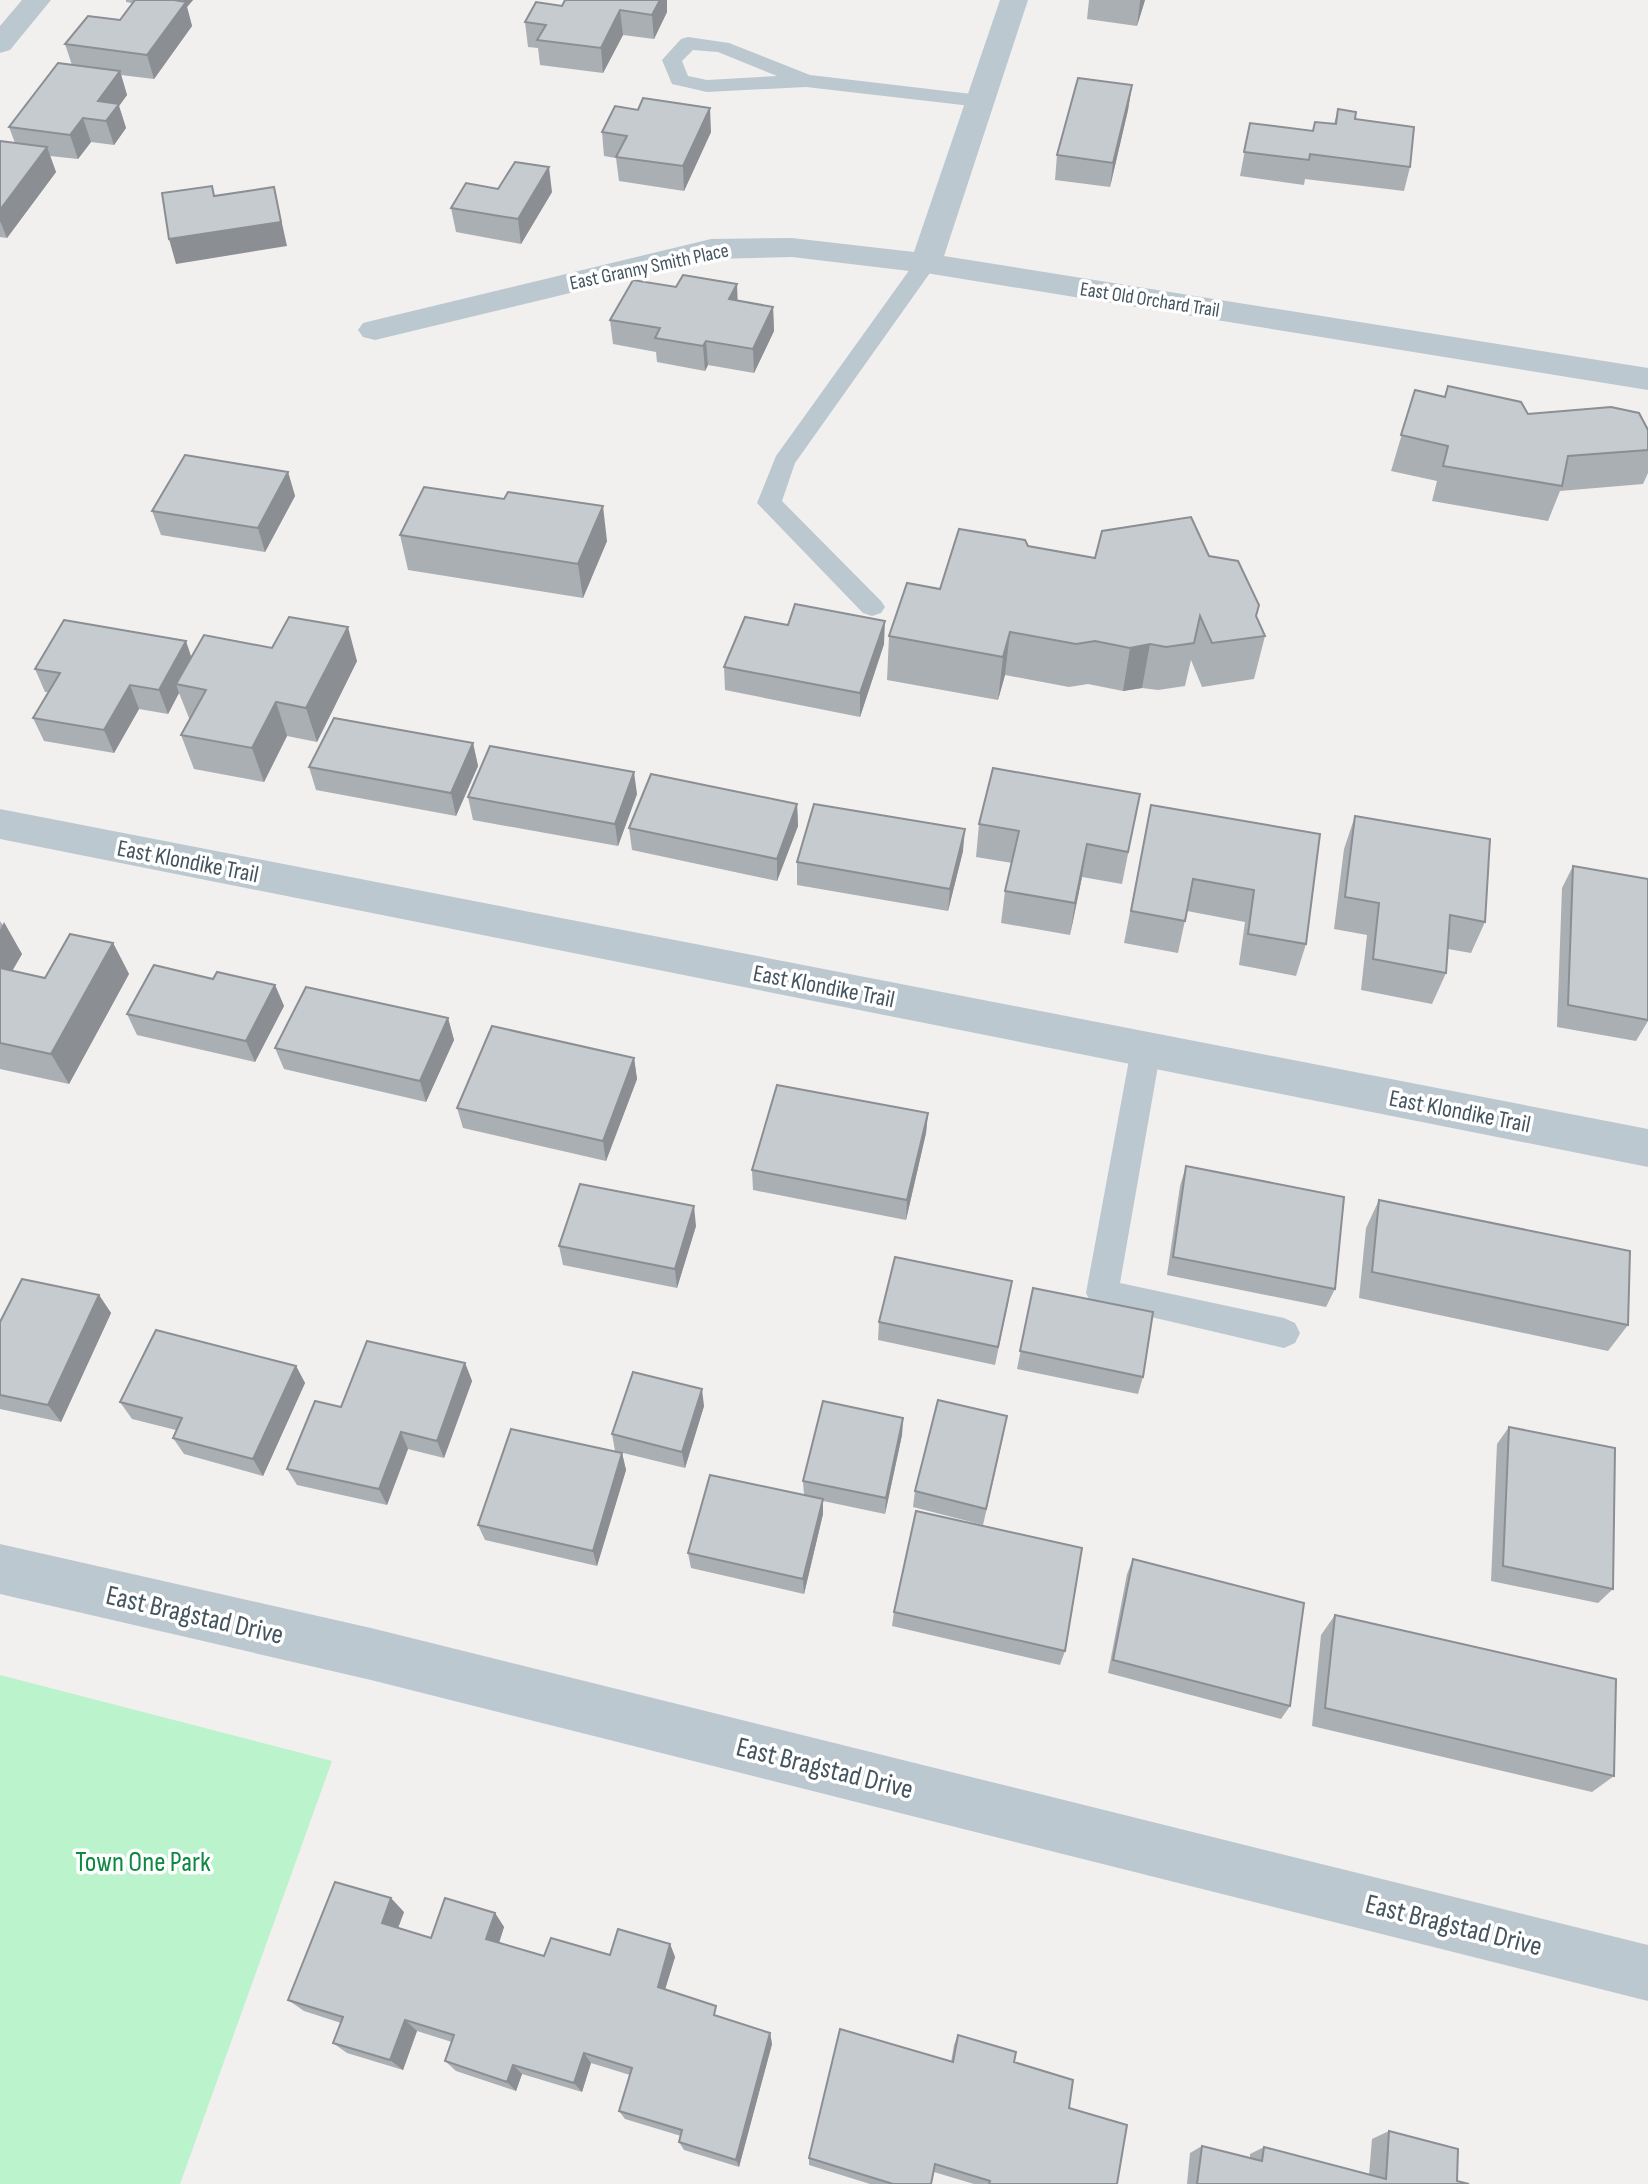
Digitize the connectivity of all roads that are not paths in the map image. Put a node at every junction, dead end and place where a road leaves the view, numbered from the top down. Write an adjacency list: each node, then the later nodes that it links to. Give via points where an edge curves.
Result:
1 (37, 0): 3 (street)
2 (1014, 0): 5 (street)
3 (0, 44)
4 (806, 81): 4 (lane, via 722,47 688,43 672,60 679,80 707,86); 5 (lane)
5 (980, 101): 6 (street)
6 (926, 263): 7 (street, East Granny Smith Place, via 812,247 711,249); 8 (street, East Old Orchard Trail); 9 (lane, via 784,462 769,503)
7 (375, 330)
8 (1648, 379)
9 (872, 607)
10 (0, 824): 11 (street, East Klondike Trail)
11 (1146, 1049): 12 (street, East Klondike Trail); 13 (lane, via 1102,1293)
12 (1648, 1148)
13 (1284, 1333)
14 (0, 1569): 15 (street, East Bragstad Drive, via 371,1654)
15 (1648, 1973)

